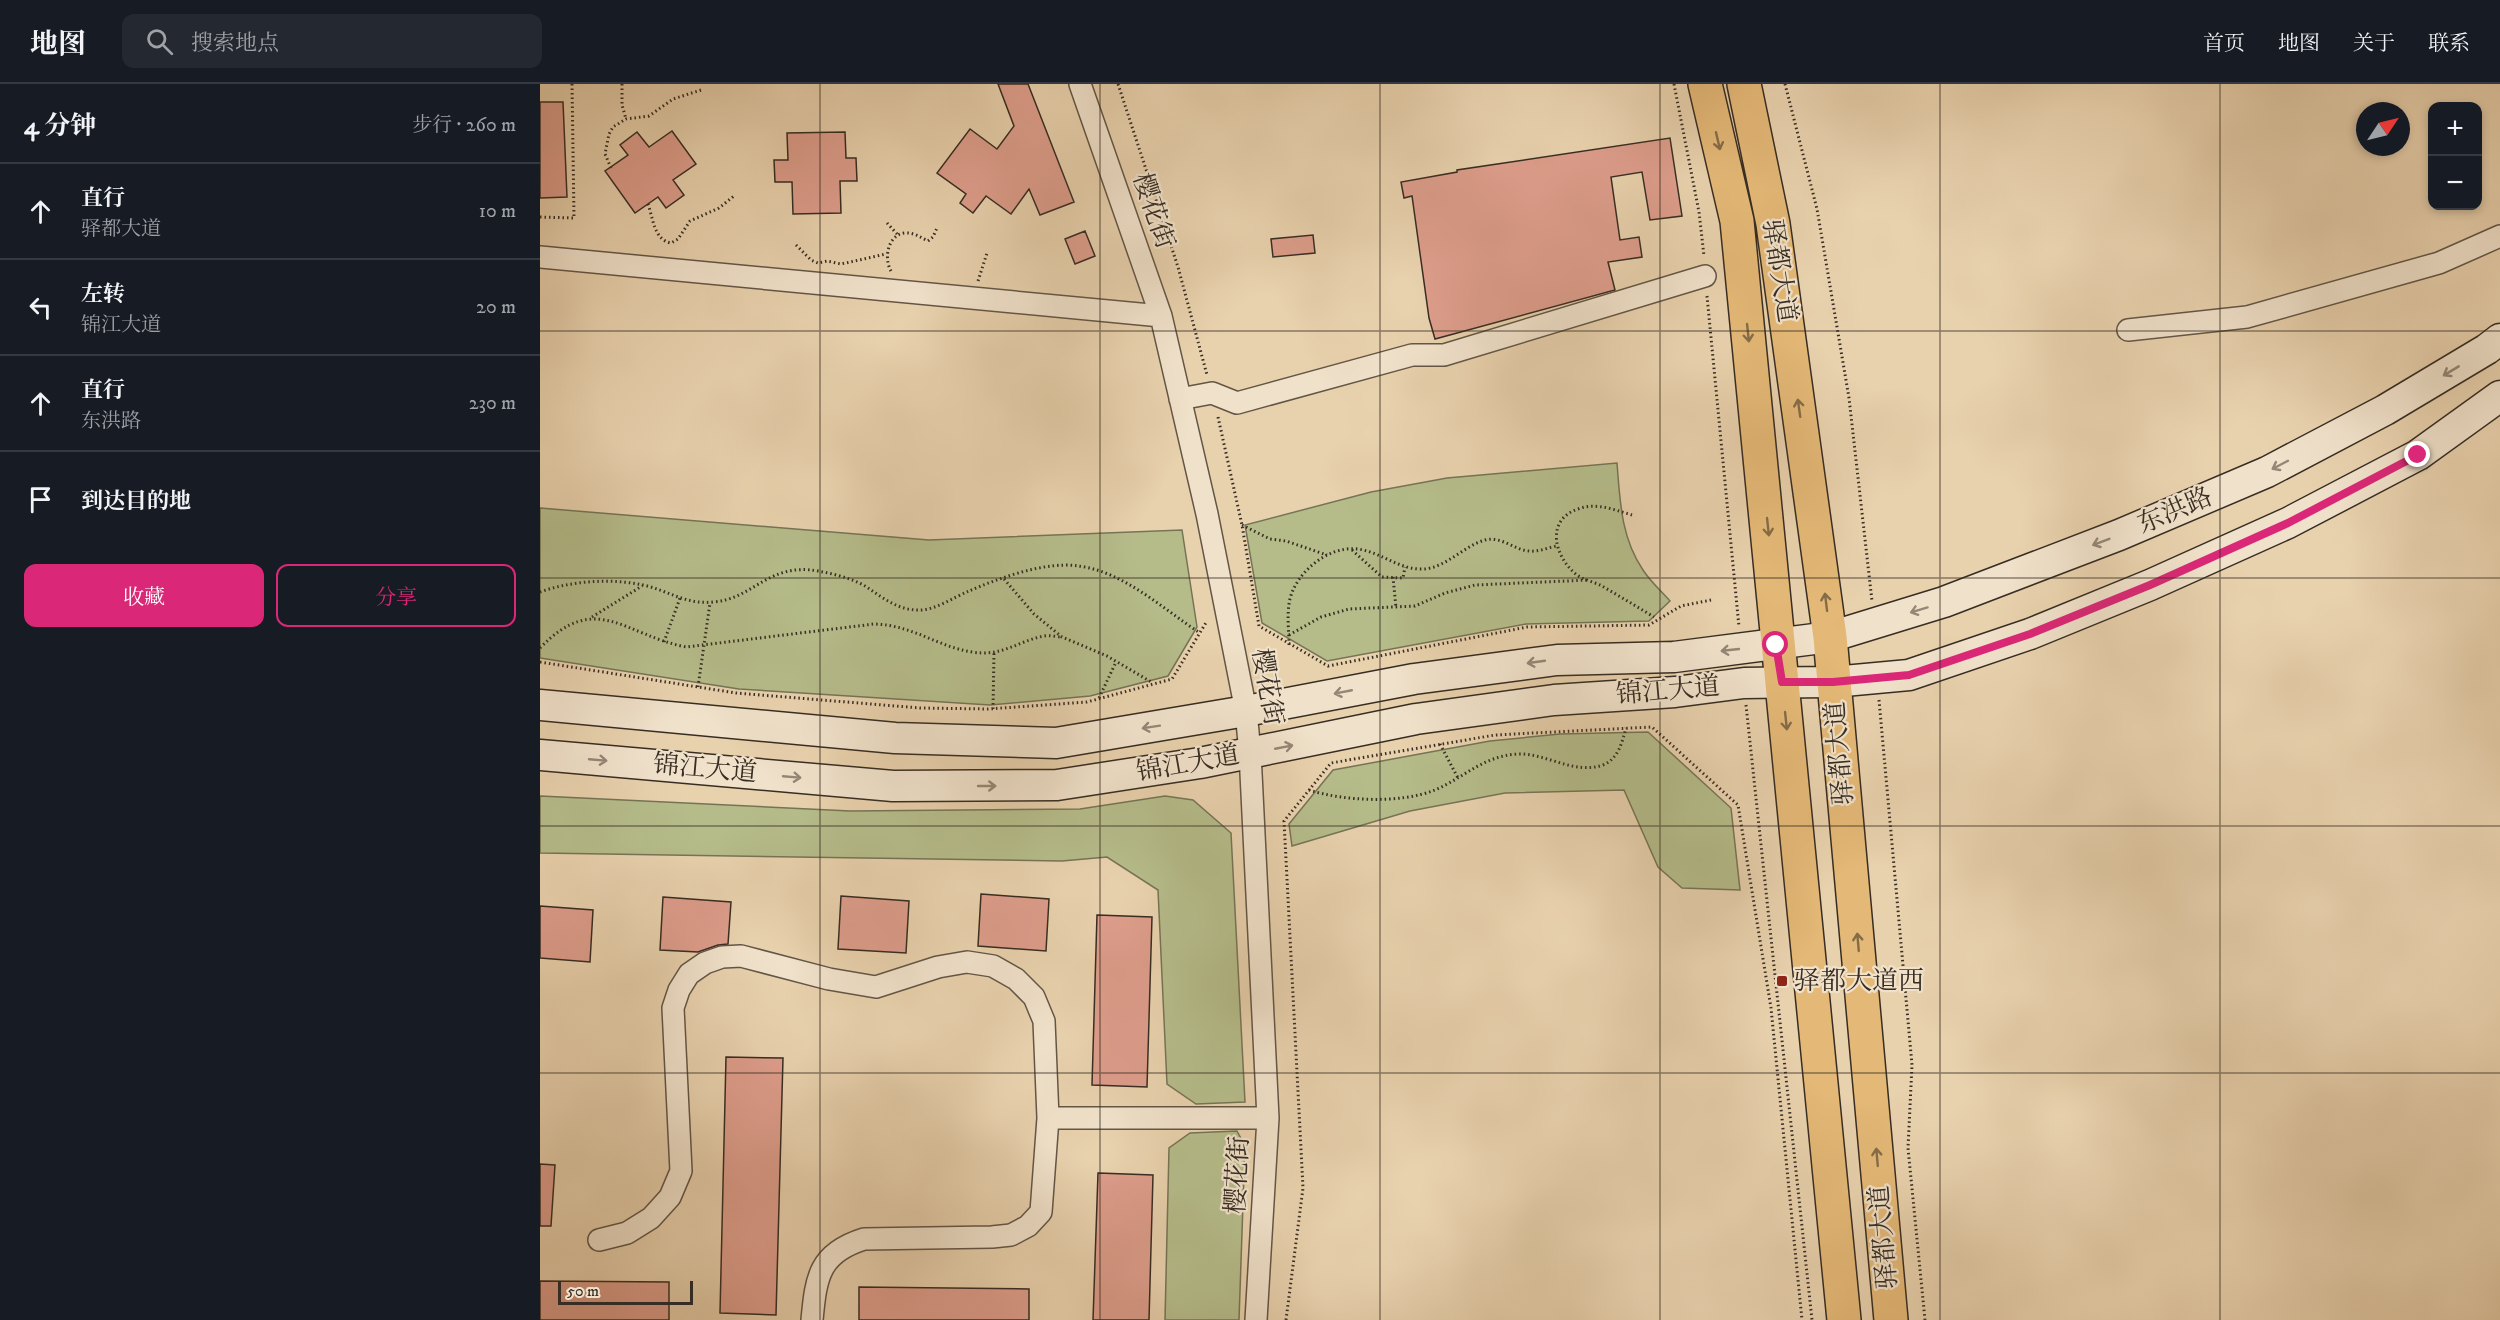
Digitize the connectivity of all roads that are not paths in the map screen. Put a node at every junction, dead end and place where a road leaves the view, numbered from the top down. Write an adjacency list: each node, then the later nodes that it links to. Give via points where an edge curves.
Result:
1 (1080, 84): 7 (street, 樱花街)
2 (1705, 84): 13 (main road, 驿都大道, one-way to 13, via 1737,221)
3 (1744, 84): 12 (main road, 驿都大道, one-way to 3, via 1773,224)
4 (2500, 236): 8 (street, via 2439,263 2247,317)
5 (540, 257): 7 (street)
6 (1706, 276): 11 (street, via 1444,355 1412,355 1237,403 1212,393)
7 (1161, 316): 11 (street, 樱花街)
8 (2128, 330)
9 (2500, 339): 12 (main road, 东洪路, one-way to 12, via 2385,411 2267,472 2119,535 1944,602)
10 (2500, 396): 15 (main road, via 2418,455 2288,523 2150,585 2030,634 1909,675)
11 (1180, 399): 17 (street, 樱花街)
12 (1830, 637): 13 (main road, 锦江大道); 15 (main road, 驿都大道)
13 (1776, 645): 14 (main road, 驿都大道); 17 (main road, 锦江大道, one-way to 17, via 1674,657 1557,660 1414,679)
14 (1782, 682): 15 (main road, 锦江大道); 18 (main road, 锦江大道, one-way to 14, via 1416,719 1543,702); 25 (main road, 驿都大道, one-way to 25)
15 (1833, 682): 26 (main road, 驿都大道, one-way to 15)
16 (540, 705): 17 (main road, 锦江大道, one-way to 16, via 1056,742 895,738)
17 (1246, 711): 18 (street, 樱花街)
18 (1250, 753): 19 (main road, 锦江大道, one-way to 18, via 893,786 1057,785); 21 (street, 樱花街)
19 (540, 755)
20 (1048, 1118): 21 (street); 22 (street, via 1044,1021 1034,997 1016,979 993,966 968,962 938,967 876,987 741,956 722,957 689,974 673,1008 681,1171 670,1197 651,1218 627,1233); 23 (street, via 1041,1212 1028,1226 1011,1235 992,1237 864,1239 847,1244 821,1269 815,1285)
21 (1268, 1119): 24 (street, 樱花街)
22 (599, 1240)
23 (812, 1320)
24 (1256, 1320)
25 (1844, 1320)
26 (1892, 1320)

